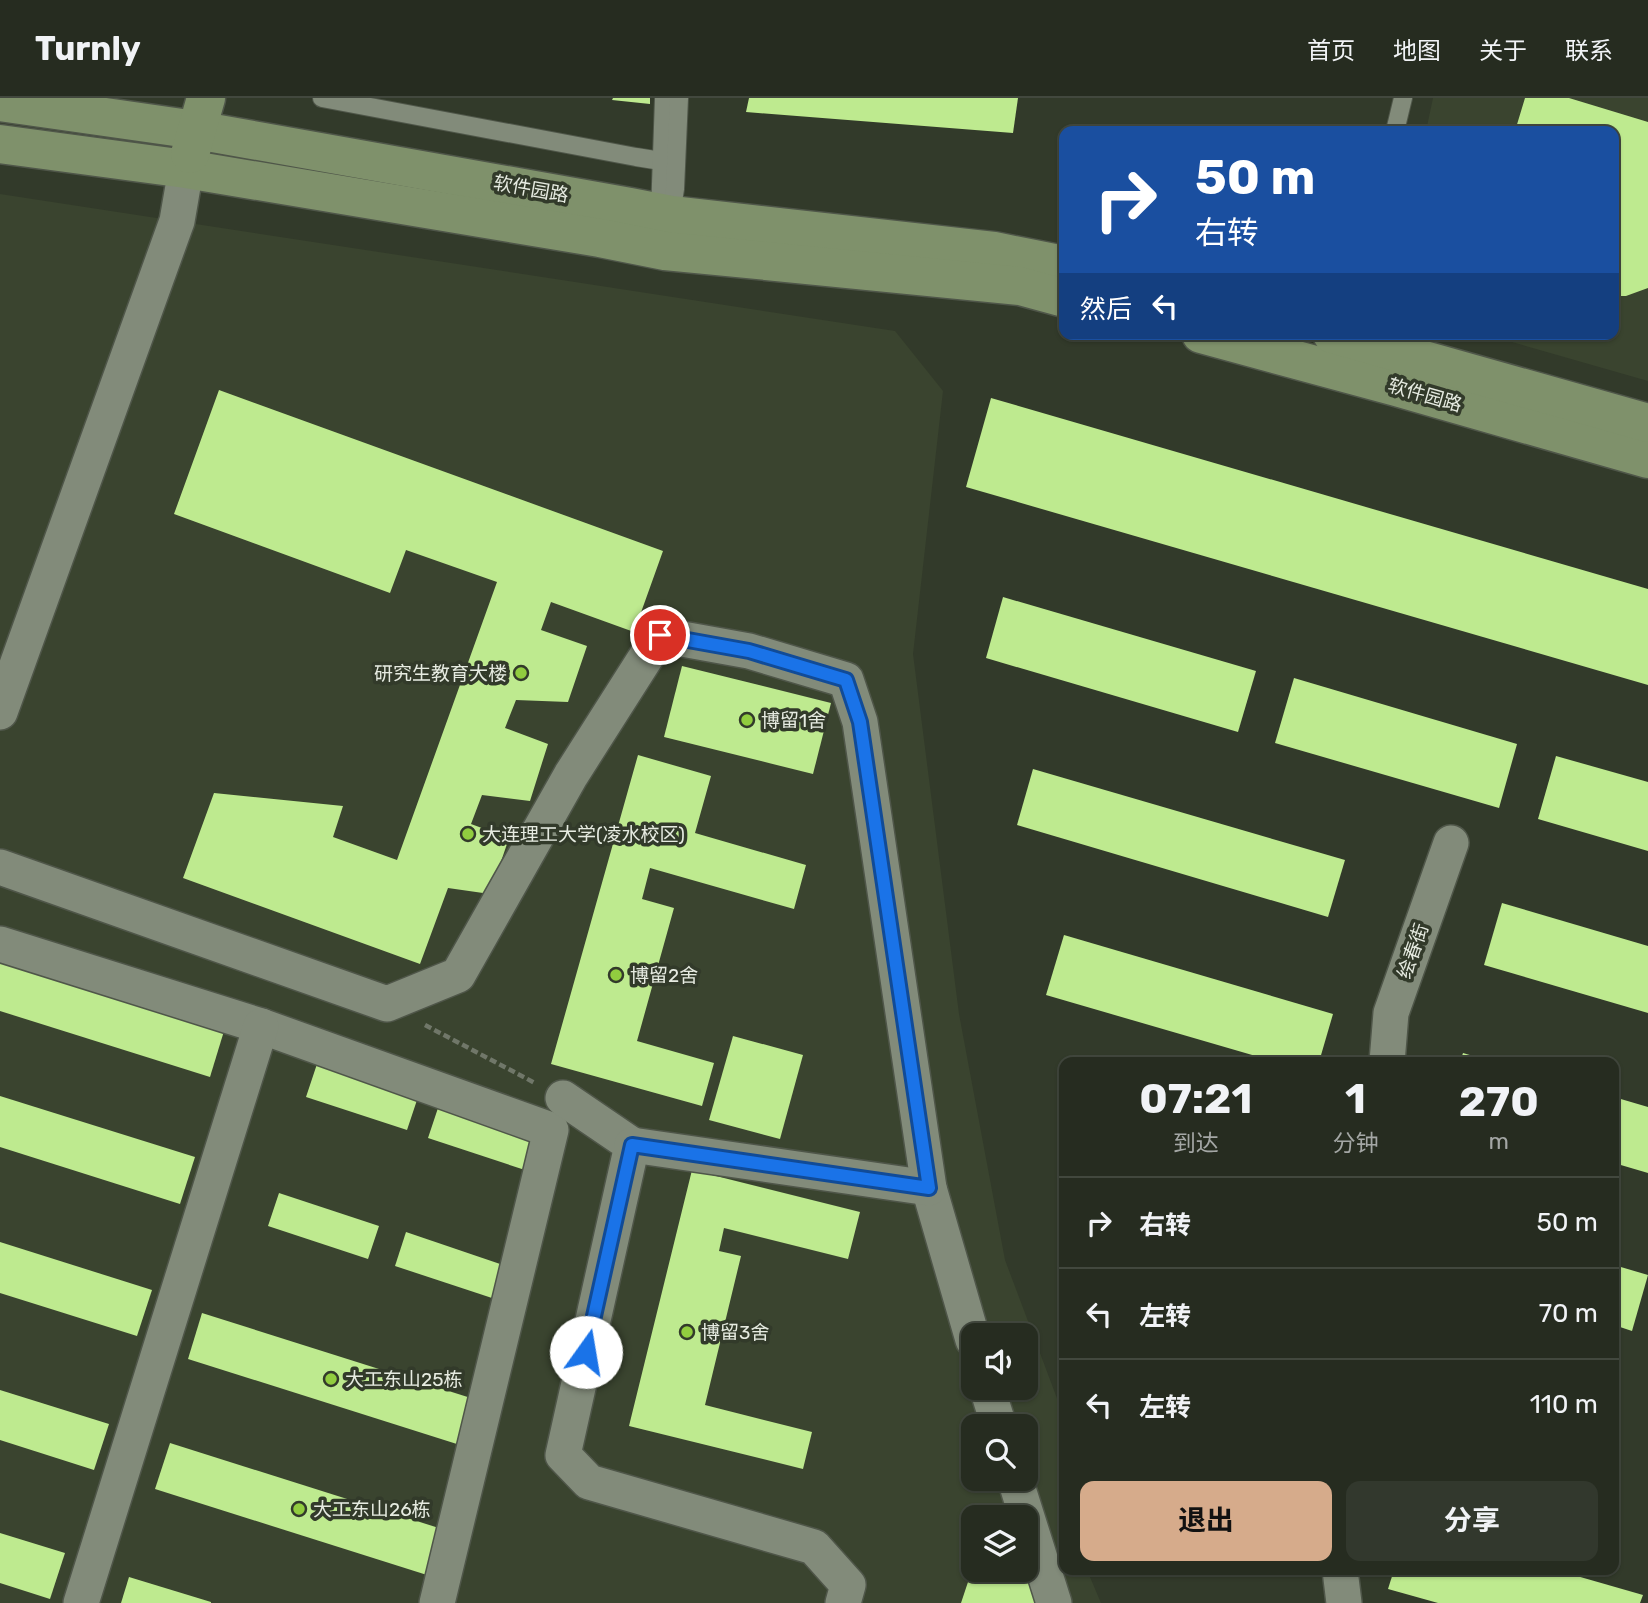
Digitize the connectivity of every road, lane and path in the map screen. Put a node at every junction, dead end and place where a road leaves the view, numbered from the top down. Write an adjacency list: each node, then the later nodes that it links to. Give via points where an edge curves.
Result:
1 (322, 98): 9 (lane)
2 (664, 98): 9 (lane)
3 (679, 98): 11 (lane, via 675,189)
4 (1404, 98): 7 (lane)
5 (0, 102): 6 (main road, 软件园路)
6 (201, 114): 10 (main road); 11 (main road, 软件园路)
7 (1396, 126)
8 (0, 144): 10 (main road, 软件园路)
9 (661, 161): 11 (lane)
10 (186, 169): 11 (main road, 软件园路, via 586,236); 18 (street, via 177,221)
11 (665, 227): 12 (main road, 软件园路, via 994,251); 13 (main road, 软件园路, via 1020,286)
12 (1059, 264)
13 (1059, 297)
14 (1223, 340): 17 (main road, 软件园路)
15 (1357, 340): 16 (main road, 软件园路)
16 (1648, 424)
17 (1648, 459)
18 (0, 712)
19 (1451, 843): 24 (street, 绘春街, via 1391,1013)
20 (0, 867): 22 (street)
21 (0, 944): 23 (street)
22 (387, 1004): 25 (path); 27 (street, via 458,975 571,775 660,635 749,651 846,680 860,722)
23 (261, 1026): 31 (street); 32 (street, via 551,1130)
24 (1387, 1057)
25 (563, 1098): 26 (street)
26 (632, 1145): 27 (street); 33 (street, via 563,1455 590,1482 814,1547 848,1585)
27 (929, 1188): 28 (street)
28 (968, 1323)
29 (1019, 1491): 34 (street)
30 (1341, 1575): 35 (street)
31 (81, 1603)
32 (437, 1603)
33 (843, 1603)
34 (1054, 1603)
35 (1344, 1603)

